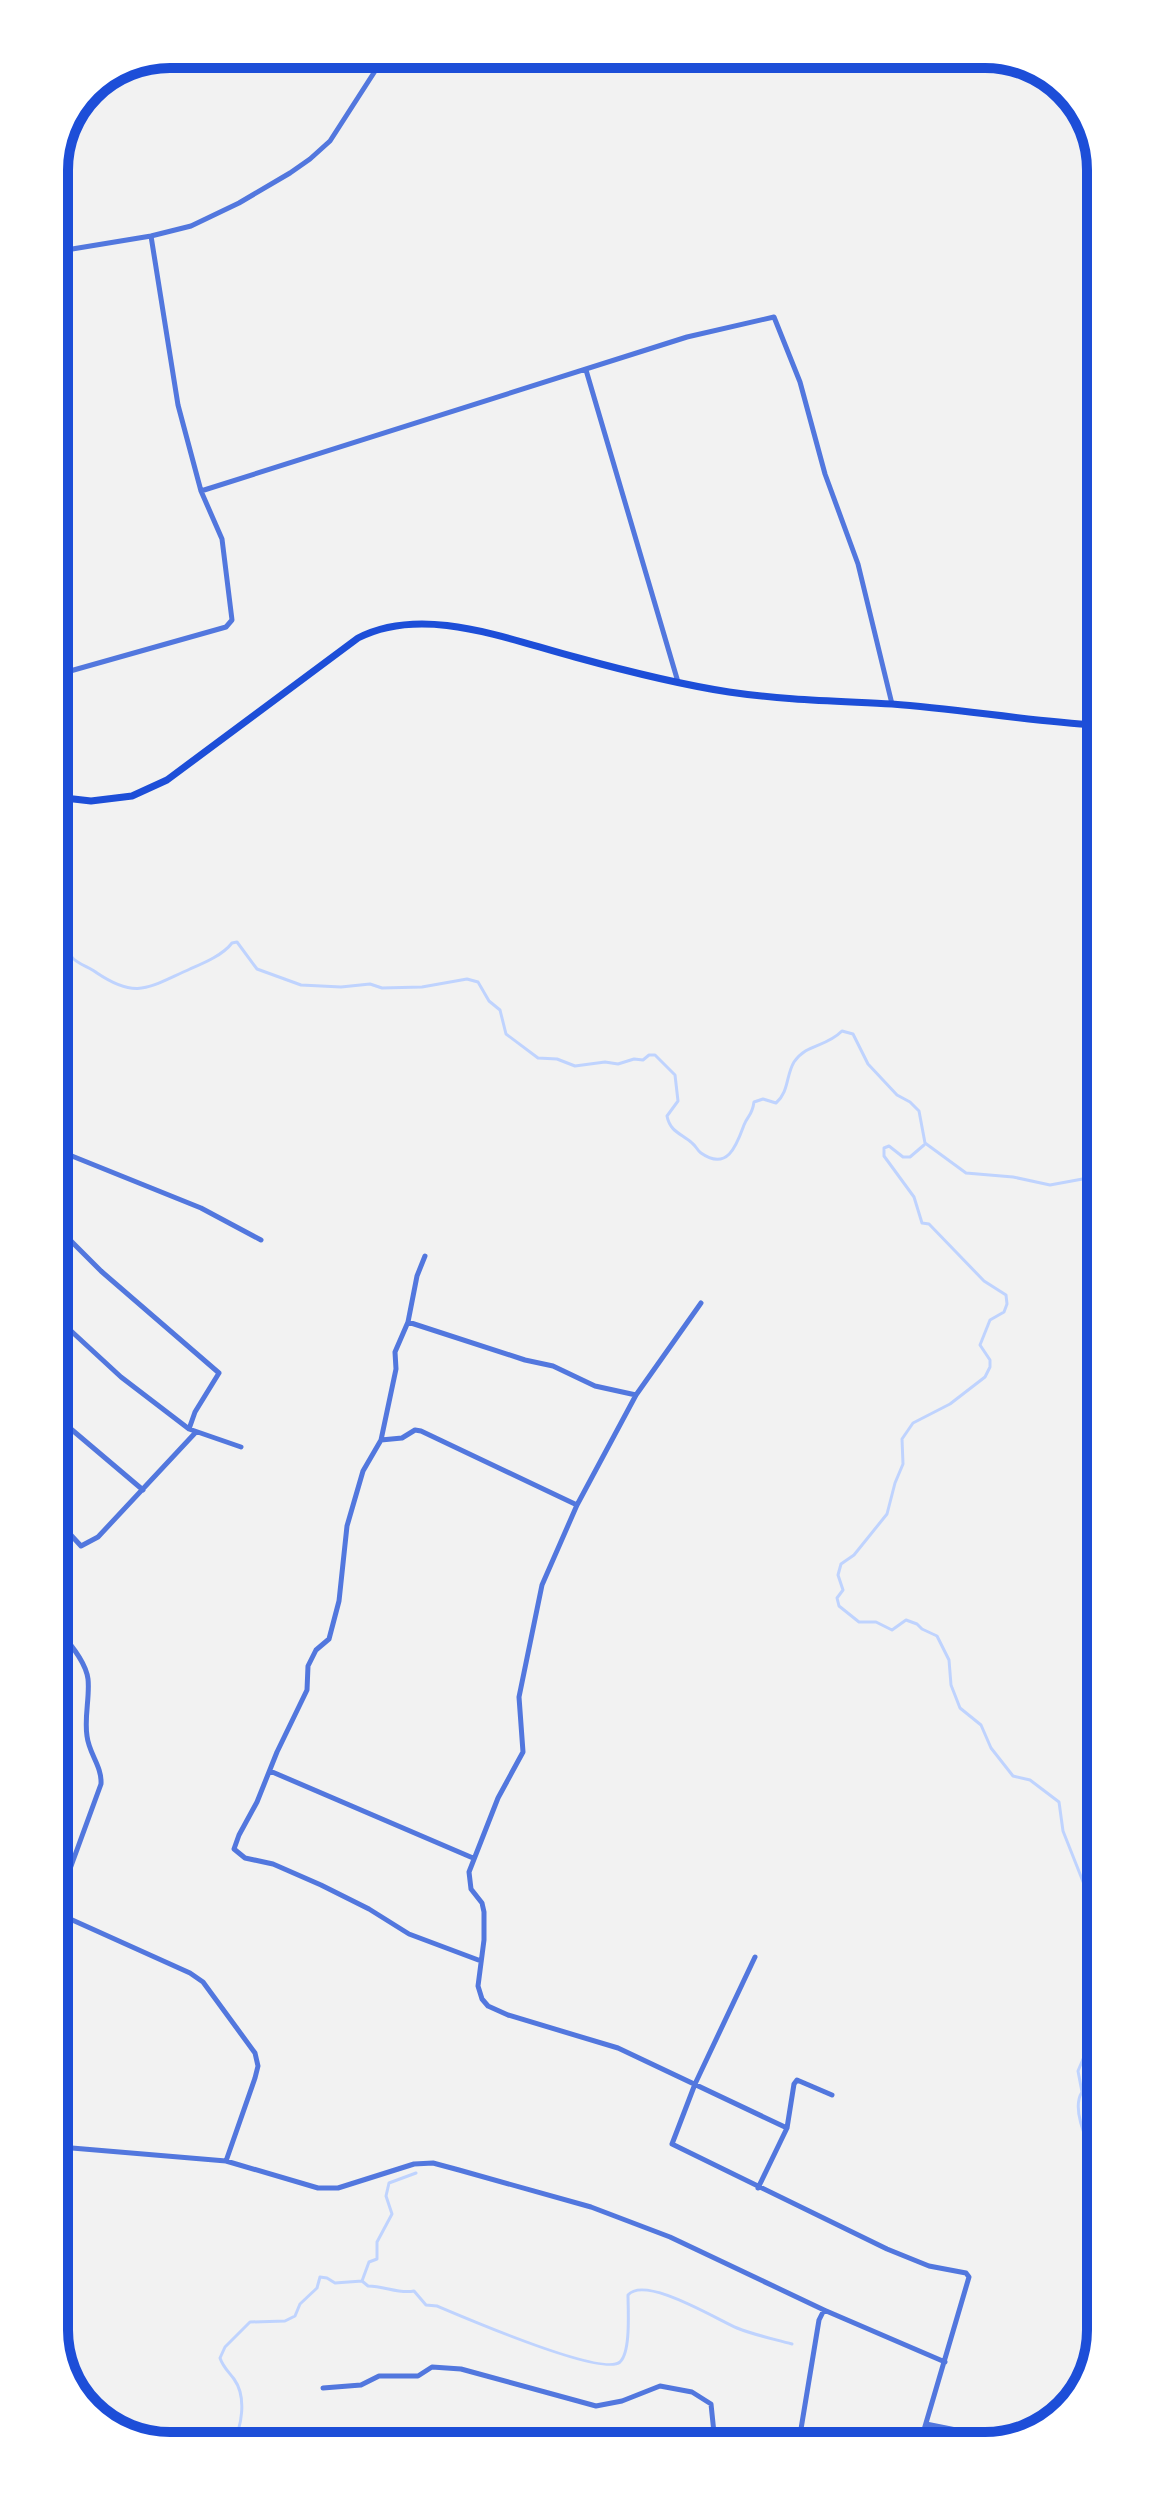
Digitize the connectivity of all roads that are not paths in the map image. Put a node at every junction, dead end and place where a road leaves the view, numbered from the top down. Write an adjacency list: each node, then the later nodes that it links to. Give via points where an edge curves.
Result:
1 (377, 68): 2 (street, via 330,141 310,159 239,203 191,226)
2 (151, 236): 3 (street); 5 (street, via 178,405)
3 (68, 250)
4 (586, 370): 5 (street); 7 (street); 8 (street, via 687,337 760,318 776,319 858,564)
5 (201, 491): 6 (street, via 222,539 230,623)
6 (68, 672)
7 (678, 682): 8 (main road, via 833,703); 10 (main road, via 473,627 386,629 358,638 167,780 132,796)
8 (892, 704): 9 (main road)
9 (1087, 724)
10 (68, 798)
11 (68, 1154): 13 (street, via 201,1208)
12 (68, 1238): 20 (street, via 219,1373)
13 (261, 1240)
14 (425, 1256): 16 (street)
15 (701, 1303): 18 (street)
16 (408, 1322): 18 (street); 22 (street, via 395,1352)
17 (68, 1328): 20 (street)
18 (636, 1395): 25 (street)
19 (68, 1426): 24 (street)
20 (189, 1429): 21 (street)
21 (196, 1432): 23 (street); 24 (street)
22 (381, 1440): 25 (street, via 421,1431); 28 (street, via 355,1494 329,1639 308,1666 307,1690)
23 (241, 1447)
24 (143, 1490): 26 (street, via 98,1537 81,1546)
25 (577, 1505): 29 (street, via 542,1585 527,1653 519,1697 523,1752)
26 (68, 1532)
27 (68, 1645): 30 (street, via 89,1680 87,1735 102,1773)
28 (270, 1771): 29 (street); 33 (street, via 239,1835 234,1849 240,1855 321,1885 409,1934)
29 (473, 1858): 33 (street, via 471,1889 484,1912)
30 (68, 1874)
31 (68, 1918): 38 (street, via 203,1982 255,2053 255,2078)
32 (755, 1957): 34 (street)
33 (481, 1961): 34 (street, via 478,1986 488,2006 618,2048)
34 (695, 2084): 36 (street); 39 (street, via 672,2144)
35 (832, 2095): 36 (street, via 797,2080)
36 (787, 2128): 39 (street)
37 (68, 2148): 38 (street)
38 (226, 2161): 40 (street, via 318,2188 338,2188 433,2163 591,2207 670,2237)
39 (758, 2188): 41 (street, via 929,2266 966,2273 969,2283)
40 (824, 2310): 41 (street); 45 (street)
41 (945, 2362): 43 (street)
42 (323, 2388): 44 (street, via 361,2385 379,2376 418,2376 432,2367 461,2369 596,2406 660,2386 692,2392 711,2404)
43 (926, 2424): 46 (street); 47 (street)
44 (714, 2432)
45 (800, 2432)
46 (924, 2432)
47 (966, 2432)

